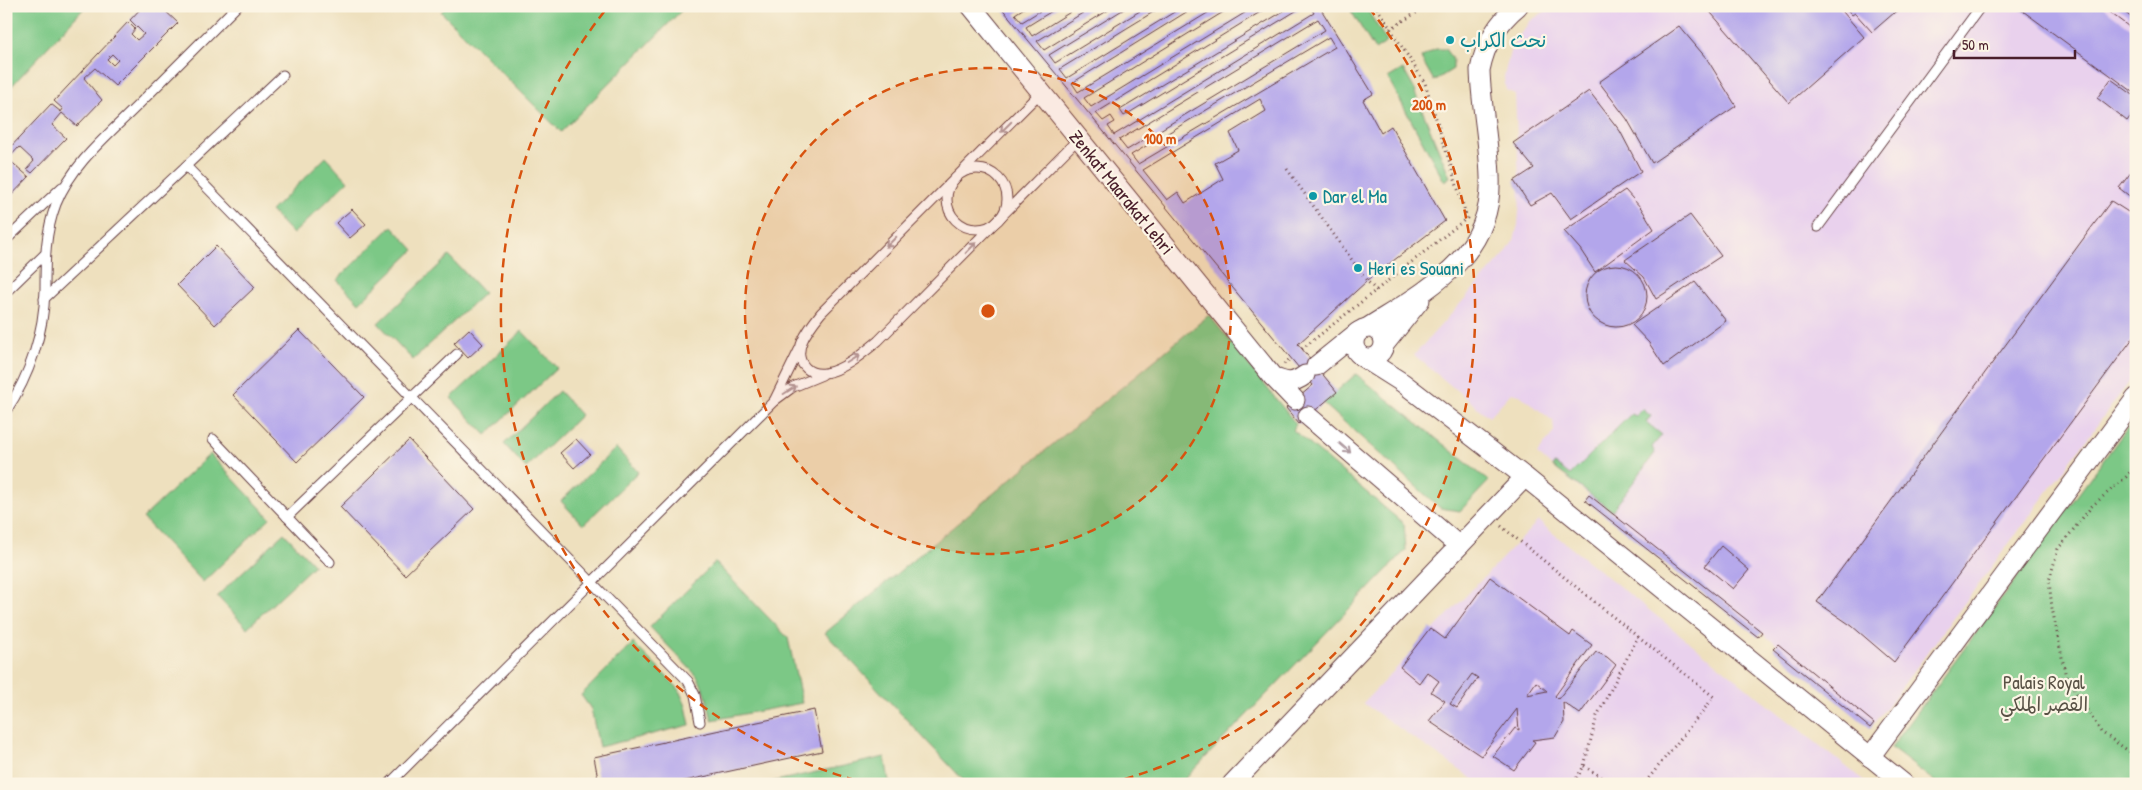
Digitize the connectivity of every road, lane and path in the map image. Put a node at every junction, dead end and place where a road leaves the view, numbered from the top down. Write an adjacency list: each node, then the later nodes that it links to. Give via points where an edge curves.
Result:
1 (237, 6): 14 (lane, via 92,151)
2 (971, 6): 9 (street, Zenkat Maarakat Lehri)
3 (1376, 6): 7 (path)
4 (1427, 6): 7 (path)
5 (1518, 6): 19 (street, via 1490,40 1480,70 1490,178 1487,216 1473,246)
6 (1981, 6): 16 (lane)
7 (1390, 29): 20 (path, via 1425,83 1467,218)
8 (283, 75): 11 (lane)
9 (1041, 92): 10 (street, Zenkat Maarakat Lehri); 13 (lane, one-way to 13)
10 (1078, 139): 15 (lane); 30 (street, Zenkat Maarakat Lehri)
11 (186, 166): 22 (lane); 32 (lane)
12 (1287, 169): 20 (path, via 1367,281)
13 (956, 178): 15 (lane, via 947,196 953,216 969,228 980,229); 15 (lane, via 972,169 981,169 998,177 1004,185 1006,203); 24 (lane, one-way to 24, via 821,313)
14 (66, 184): 17 (lane); 18 (lane, via 51,221)
15 (998, 220): 29 (lane, one-way to 15, via 850,362 878,341)
16 (1818, 227)
17 (6, 240)
18 (44, 255): 21 (lane); 22 (lane)
19 (1430, 288): 23 (street); 25 (street)
20 (1377, 290): 26 (path)
21 (6, 292)
22 (44, 299): 36 (lane, via 40,330 29,368)
23 (1363, 330): 25 (street, via 1380,332); 28 (street, via 1354,341 1358,355); 30 (street, via 1292,383)
24 (802, 343): 29 (lane, via 800,357 806,368); 35 (lane)
25 (1384, 347): 28 (street, via 1377,357); 31 (street)
26 (1302, 349)
27 (457, 354): 32 (lane)
28 (1362, 357): 31 (street)
29 (826, 373): 35 (lane, one-way to 29, via 793,387)
30 (1273, 377): 34 (street, Zenkat Maarakat Lehri)
31 (1403, 383): 40 (street)
32 (412, 398): 42 (lane); 45 (lane)
33 (2136, 398): 49 (street)
34 (1295, 400)
35 (774, 401): 45 (lane)
36 (6, 411)
37 (1308, 416): 43 (street, one-way to 43)
38 (213, 439): 42 (lane)
39 (2136, 465): 48 (path, via 2092,506 2058,550 2049,581 2066,677 2101,732)
40 (1525, 477): 41 (street); 49 (street)
41 (1489, 516): 43 (street); 46 (path)
42 (286, 517): 44 (lane)
43 (1459, 546): 52 (street)
44 (330, 562)
45 (592, 582): 47 (lane, via 688,681 695,695); 51 (lane)
46 (1638, 637): 50 (path, via 1597,716); 55 (path, via 1714,697)
47 (700, 722)
48 (2136, 756)
49 (1870, 757): 56 (street)
50 (1584, 766): 53 (path); 54 (path)
51 (390, 784)
52 (1232, 784)
53 (1572, 784)
54 (1612, 784)
55 (1644, 784)
56 (1904, 784)

